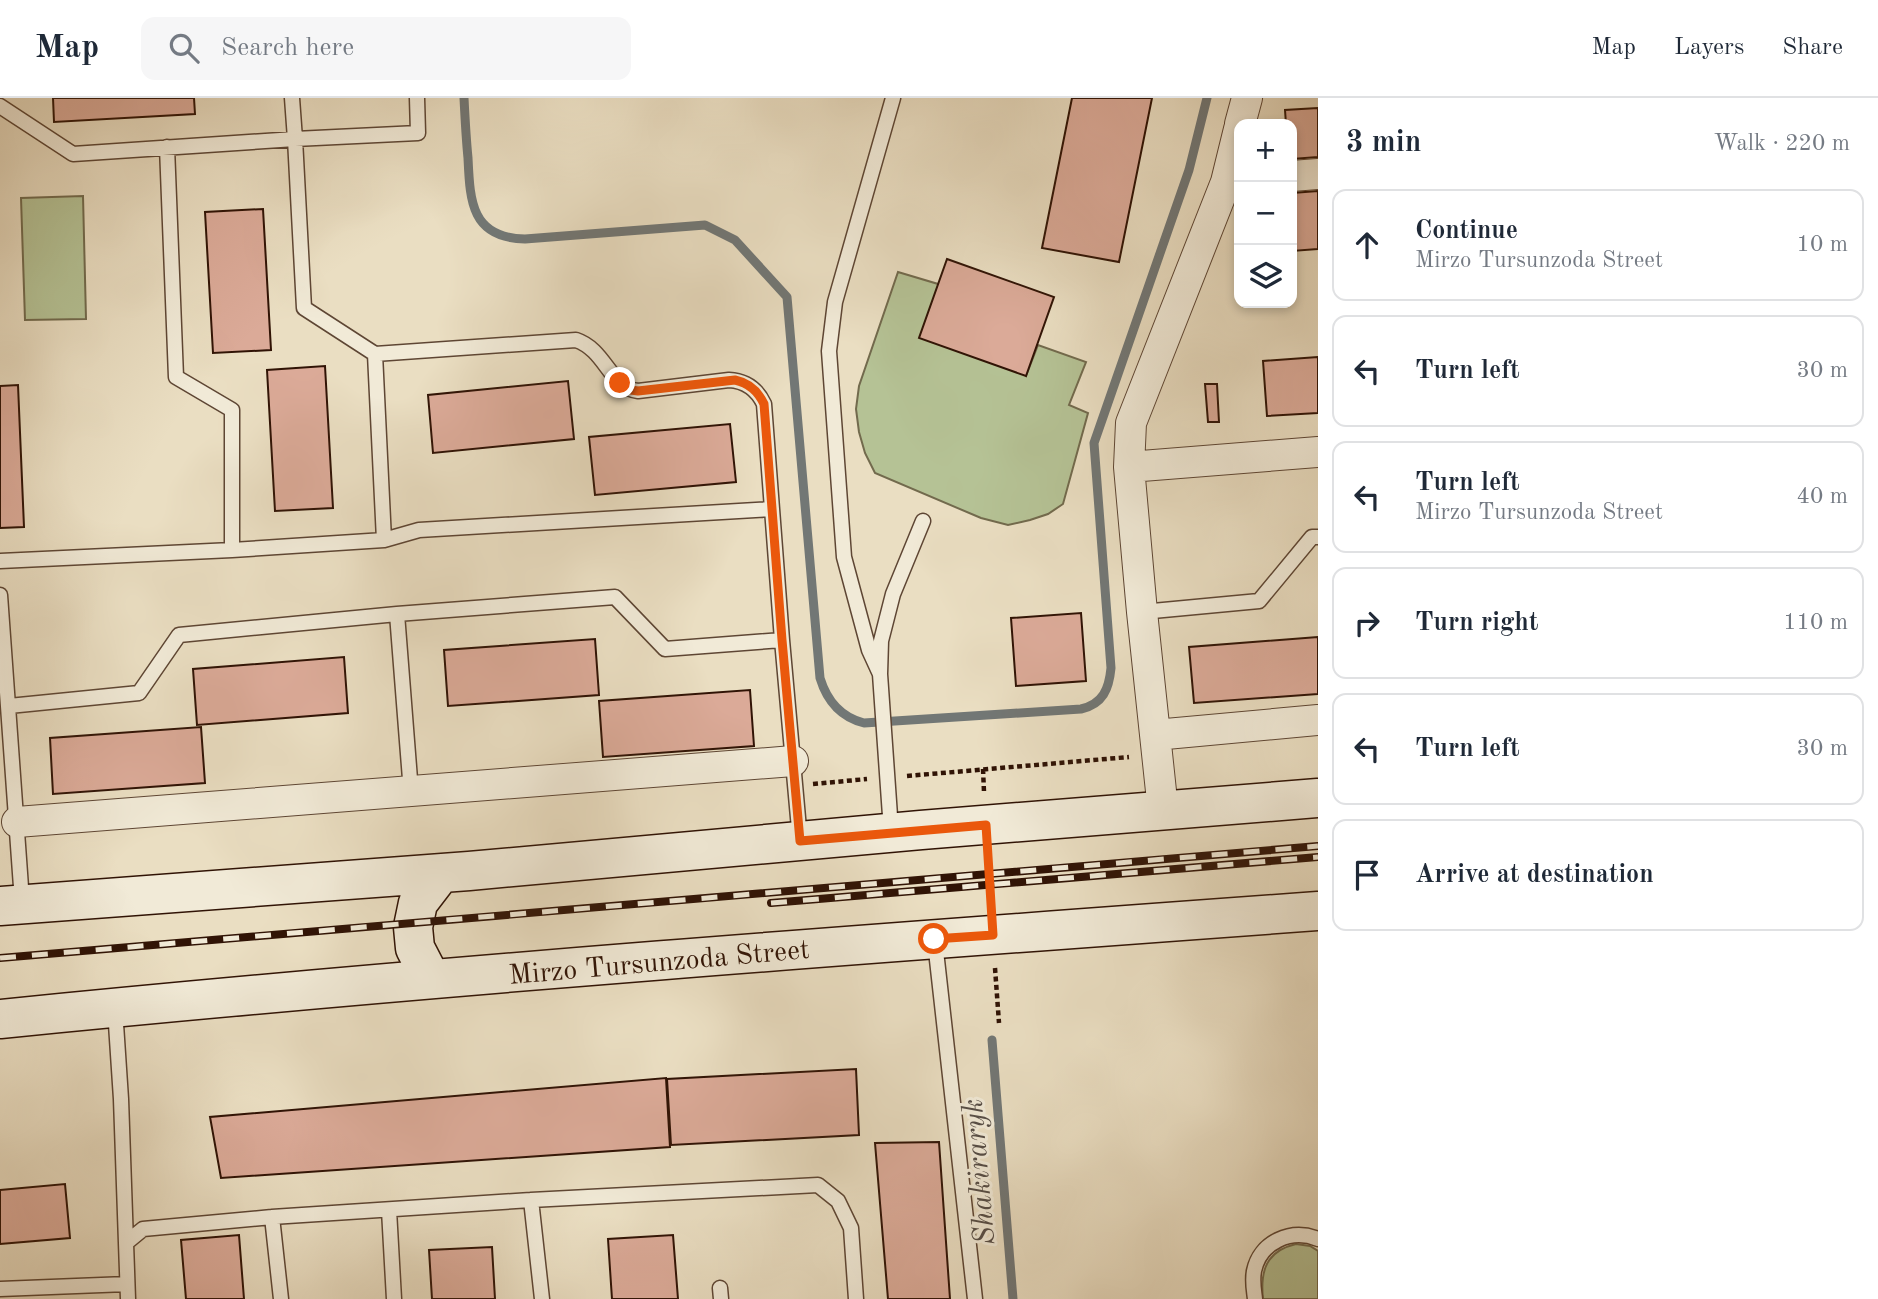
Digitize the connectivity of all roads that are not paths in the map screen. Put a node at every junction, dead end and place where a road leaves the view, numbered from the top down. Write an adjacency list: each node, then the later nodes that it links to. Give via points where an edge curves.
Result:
1 (292, 98): 7 (lane)
2 (417, 98): 7 (lane, via 418,133)
3 (893, 98): 25 (lane, via 835,302 829,351 844,557)
4 (1247, 98): 6 (street)
5 (0, 106): 8 (lane, via 73,154)
6 (1242, 119)
7 (295, 139): 8 (lane); 12 (lane, via 304,308)
8 (167, 147): 19 (lane, via 176,377 232,410)
9 (1318, 174): 10 (street)
10 (1297, 176)
11 (1233, 181): 14 (street, via 1130,423)
12 (375, 354): 15 (lane, via 576,340 593,349 631,390 741,382 759,394 764,404); 18 (lane)
13 (1318, 452): 14 (street)
14 (1129, 467): 22 (street)
15 (771, 509): 18 (lane, via 419,530); 24 (lane)
16 (923, 521): 25 (lane, via 893,594 881,641)
17 (1318, 537): 22 (lane, via 1312,537 1259,601)
18 (384, 540): 19 (lane)
19 (232, 550): 20 (lane)
20 (0, 561)
21 (0, 596): 26 (lane)
22 (1142, 612): 28 (street)
23 (397, 614): 24 (lane, via 615,597 665,649); 26 (lane, via 179,635 139,693); 30 (lane)
24 (782, 640): 29 (lane)
25 (880, 674): 34 (lane)
26 (9, 706): 33 (lane)
27 (1318, 720): 28 (street)
28 (1155, 735): 32 (street)
29 (793, 761): 30 (street); 35 (lane)
30 (411, 792): 33 (street)
31 (1318, 798): 32 (main road)
32 (1163, 810): 34 (main road)
33 (17, 822): 37 (lane)
34 (891, 833): 35 (main road)
35 (800, 841): 36 (main road)
36 (441, 873): 37 (main road); 40 (main road, via 418,903 413,927 415,948)
37 (11, 905)
38 (1318, 911): 39 (main road, Mirzo Tursunzoda Street)
39 (934, 939): 40 (main road, Mirzo Tursunzoda Street); 54 (lane)
40 (431, 979): 41 (main road, Mirzo Tursunzoda Street)
41 (115, 1007): 42 (main road, Mirzo Tursunzoda Street); 47 (lane)
42 (0, 1019)
43 (531, 1200): 44 (lane); 52 (lane); 53 (lane, via 818,1185 838,1200 851,1228)
44 (389, 1210): 45 (lane); 51 (lane)
45 (272, 1217): 47 (lane, via 144,1229); 50 (lane)
46 (1318, 1238): 55 (lane, via 1300,1234 1279,1239 1263,1251 1253,1279)
47 (126, 1243): 49 (lane)
48 (0, 1289): 49 (lane)
49 (128, 1292)
50 (281, 1299)
51 (394, 1299)
52 (542, 1299)
53 (856, 1299)
54 (975, 1299)
55 (1255, 1299)

